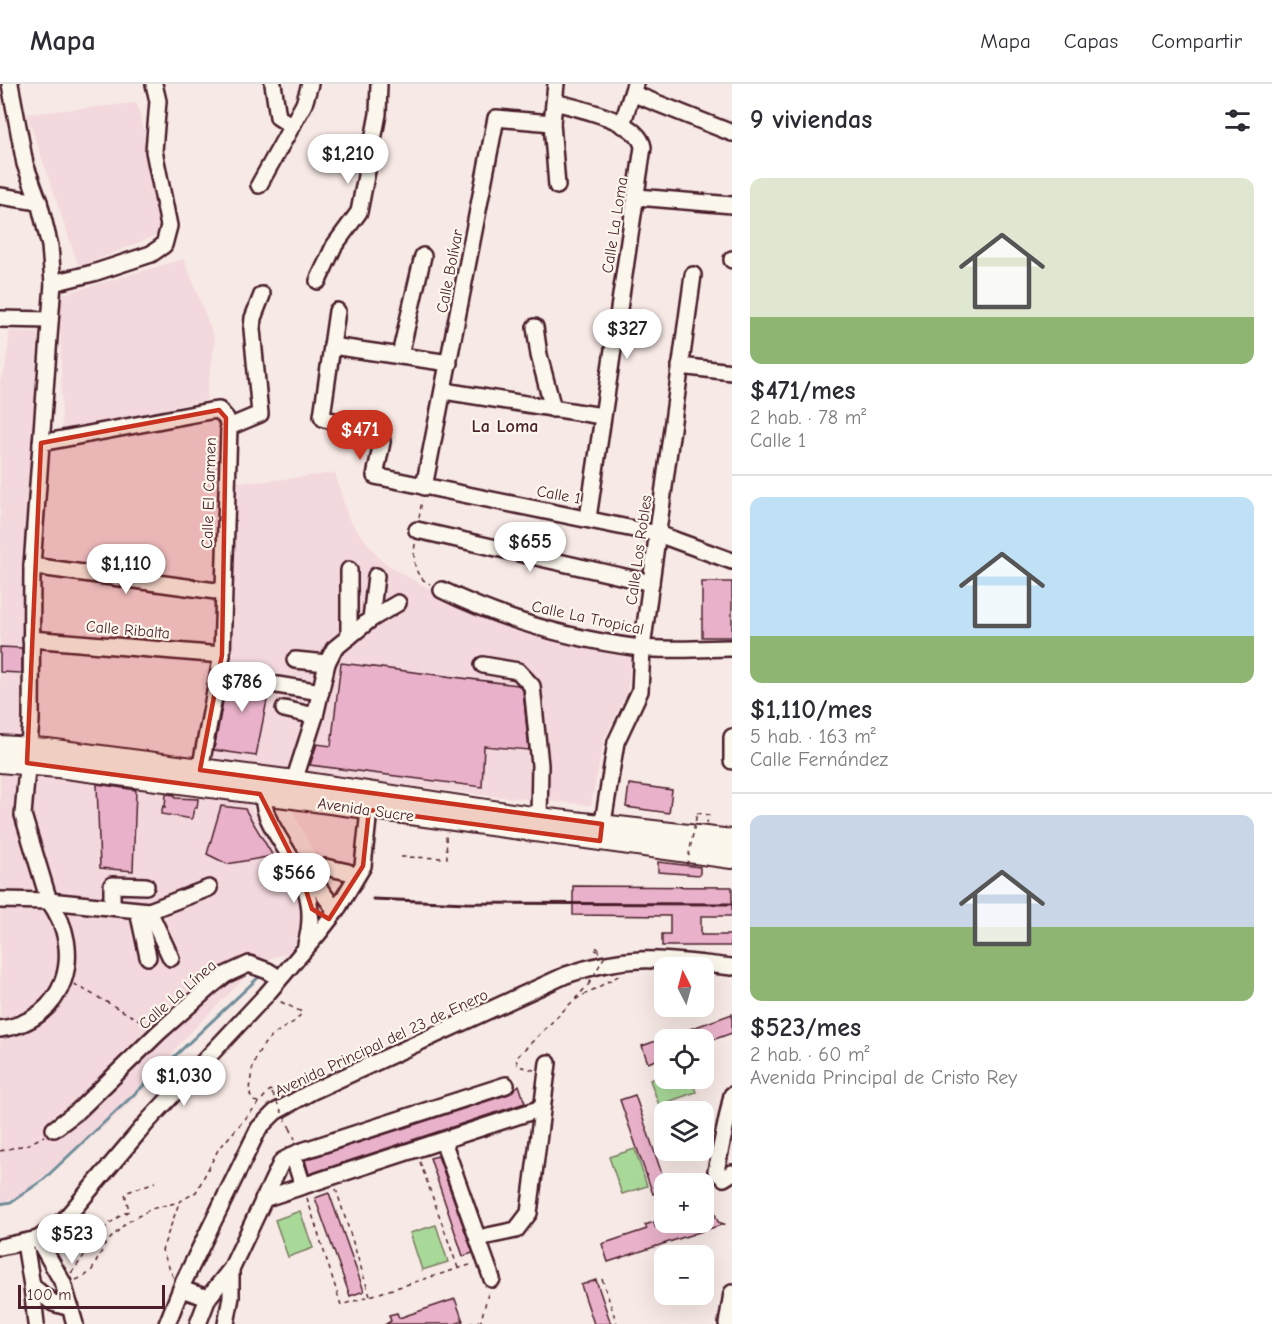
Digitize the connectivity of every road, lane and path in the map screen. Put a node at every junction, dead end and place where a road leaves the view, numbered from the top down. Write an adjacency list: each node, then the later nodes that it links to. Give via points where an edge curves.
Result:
1 (273, 84): 11 (street, via 278,117)
2 (310, 84): 11 (street)
3 (379, 84): 21 (street, via 378,114 359,212 334,246)
4 (556, 84): 8 (street)
5 (156, 85): 22 (street, via 154,151 169,226 164,244 151,254)
6 (7, 86): 17 (street, via 25,164)
7 (634, 89): 10 (street); 12 (street)
8 (555, 102): 9 (street); 10 (street, Calle La Loma)
9 (552, 123): 14 (street); 30 (street, Calle Bolívar, via 496,118)
10 (622, 125): 16 (street, Calle La Loma, via 639,137 643,147)
11 (292, 126): 13 (street)
12 (732, 134)
13 (260, 185)
14 (557, 186)
15 (0, 196): 17 (street)
16 (637, 197): 18 (street); 35 (street, Calle La Loma)
17 (39, 202): 22 (street, via 50,246)
18 (732, 205)
19 (423, 256): 29 (street)
20 (693, 275): 31 (street, Calle Los Robles)
21 (318, 281)
22 (52, 283): 26 (street)
23 (262, 295): 36 (street, via 252,329 260,414)
24 (337, 311): 28 (street)
25 (0, 319): 26 (street)
26 (50, 320): 37 (street)
27 (535, 327): 34 (street)
28 (332, 346): 29 (street); 38 (street, Calle 1, via 322,417 380,430 382,442 375,476)
29 (400, 356): 30 (street)
30 (448, 363): 33 (street, Calle Bolívar)
31 (680, 366): 32 (street); 41 (street, Calle Los Robles)
32 (732, 372)
33 (444, 391): 34 (street); 38 (street, Calle Bolívar)
34 (553, 409): 35 (street)
35 (602, 416): 39 (street, Calle La Loma)
36 (229, 427): 37 (street, Calle El Carmen, via 219,410); 48 (street, Calle El Carmen)
37 (40, 444): 43 (street)
38 (424, 487): 39 (street, Calle 1)
39 (588, 518): 41 (street, Calle 1)
40 (417, 530): 46 (street)
41 (658, 534): 42 (street, Calle 1); 46 (street, Calle Los Robles)
42 (732, 561)
43 (33, 566): 48 (street); 52 (street)
44 (350, 570): 51 (street)
45 (376, 576): 50 (street)
46 (651, 583): 53 (street, Calle Los Robles)
47 (442, 590): 53 (street, Calle La Tropical, via 474,606 559,632)
48 (223, 592): 55 (street, Calle El Carmen)
49 (398, 603): 50 (street)
50 (371, 620): 51 (street)
51 (349, 637): 57 (street, via 334,649)
52 (32, 639): 55 (street, Calle Ribalta); 65 (street)
53 (642, 648): 54 (street, Calle La Tropical); 75 (street, Calle Los Robles, via 640,691 616,742)
54 (732, 648)
55 (222, 655): 68 (street, Calle El Carmen)
56 (295, 660): 57 (street)
57 (327, 663): 60 (street)
58 (483, 665): 73 (street, via 518,671 532,686 540,765)
59 (277, 685): 60 (street)
60 (321, 692): 62 (street)
61 (284, 709): 62 (street)
62 (315, 716): 69 (street)
63 (732, 737): 66 (street)
64 (0, 746): 65 (main road, Avenida Sucre)
65 (27, 755): 67 (main road, Avenida Sucre); 68 (main road, Avenida Sucre); 70 (main road, Avenida Sucre); 86 (street, via 25,825)
66 (732, 761)
67 (0, 762)
68 (200, 770): 70 (main road, Avenida Sucre)
69 (294, 781): 70 (main road, Avenida Sucre); 73 (main road, Avenida Sucre)
70 (264, 786): 71 (main road, Avenida Sucre); 79 (street, via 262,803)
71 (369, 810): 74 (main road, Avenida Sucre); 90 (street, via 363,866)
72 (709, 815): 80 (path, bridge, via 697,813)
73 (538, 818): 75 (main road, Avenida Sucre)
74 (446, 820): 75 (main road, Avenida Sucre); 77 (path, via 447,858)
75 (601, 832): 76 (main road, Avenida Sucre); 78 (main road, Avenida Sucre)
76 (732, 840)
77 (401, 857)
78 (732, 858)
79 (294, 860): 82 (street); 87 (street)
80 (687, 865)
81 (348, 872): 82 (street, via 325,867)
82 (312, 879): 90 (street)
83 (147, 886): 88 (street, via 112,885)
84 (209, 888): 89 (street)
85 (0, 900): 86 (street)
86 (49, 901): 88 (street); 98 (street, via 64,936)
87 (310, 903): 90 (street, via 315,913); 91 (street)
88 (112, 907): 89 (street)
89 (143, 911): 93 (street); 94 (street)
90 (333, 915): 91 (street)
91 (305, 947): 97 (street)
92 (602, 954): 100 (path, bridge, via 594,949 606,954 589,984)
93 (148, 957)
94 (171, 958)
95 (732, 967): 108 (street, Avenida Principal del 23 de Enero, via 651,958 591,966)
96 (625, 972): 100 (path)
97 (279, 978): 99 (street); 102 (street, Calle La Línea, via 252,964 243,965 211,986)
98 (66, 979): 101 (street, via 58,995 38,1014 19,1026); 102 (path)
99 (266, 995): 107 (path, via 302,1012 260,1049 249,1090 253,1101); 123 (street, via 149,1120 65,1220)
100 (573, 1001): 103 (path, via 516,1059 518,1066)
101 (0, 1029)
102 (158, 1032): 111 (street, Calle La Línea, via 78,1111)
103 (547, 1067): 109 (street)
104 (506, 1085): 115 (street)
105 (271, 1091): 107 (path); 108 (path); 110 (path, bridge)
106 (732, 1095): 116 (street, via 716,1172 724,1178)
107 (258, 1102): 121 (path, via 218,1150 196,1192)
108 (284, 1108): 132 (street, Avenida Principal del 23 de Enero, via 266,1120 252,1140)
109 (542, 1108): 112 (street); 122 (street, via 530,1213 516,1230)
110 (290, 1128)
111 (54, 1129): 114 (path, via 29,1144)
112 (443, 1141): 113 (street); 122 (street)
113 (416, 1149): 117 (street); 127 (path)
114 (0, 1151)
115 (293, 1155): 119 (street); 120 (street, via 278,1166)
116 (732, 1173)
117 (332, 1177): 119 (street); 134 (path)
118 (155, 1182): 130 (path, via 125,1193 129,1211 103,1229)
119 (303, 1186): 120 (street); 134 (path, via 341,1305)
120 (263, 1199): 126 (street)
121 (179, 1202): 130 (path, via 151,1209 126,1223 106,1243 92,1270); 132 (path, via 162,1254)
122 (478, 1238): 125 (street)
123 (31, 1241): 124 (street); 130 (street); 131 (street)
124 (0, 1247)
125 (486, 1260): 127 (path); 128 (street)
126 (231, 1269): 135 (street); 142 (street)
127 (458, 1269): 134 (path)
128 (492, 1279): 137 (path)
129 (602, 1280): 145 (path)
130 (63, 1283): 136 (street)
131 (32, 1286): 136 (street, via 53,1303); 138 (street)
132 (181, 1289): 135 (street); 140 (street, Avenida Principal del 23 de Enero)
133 (732, 1293): 146 (street)
134 (370, 1296)
135 (208, 1298): 141 (street)
136 (71, 1308): 139 (street)
137 (481, 1320): 143 (path); 144 (path)
138 (36, 1324)
139 (75, 1324)
140 (167, 1324)
141 (198, 1324)
142 (226, 1324)
143 (469, 1324)
144 (480, 1324)
145 (617, 1324)
146 (727, 1324)

